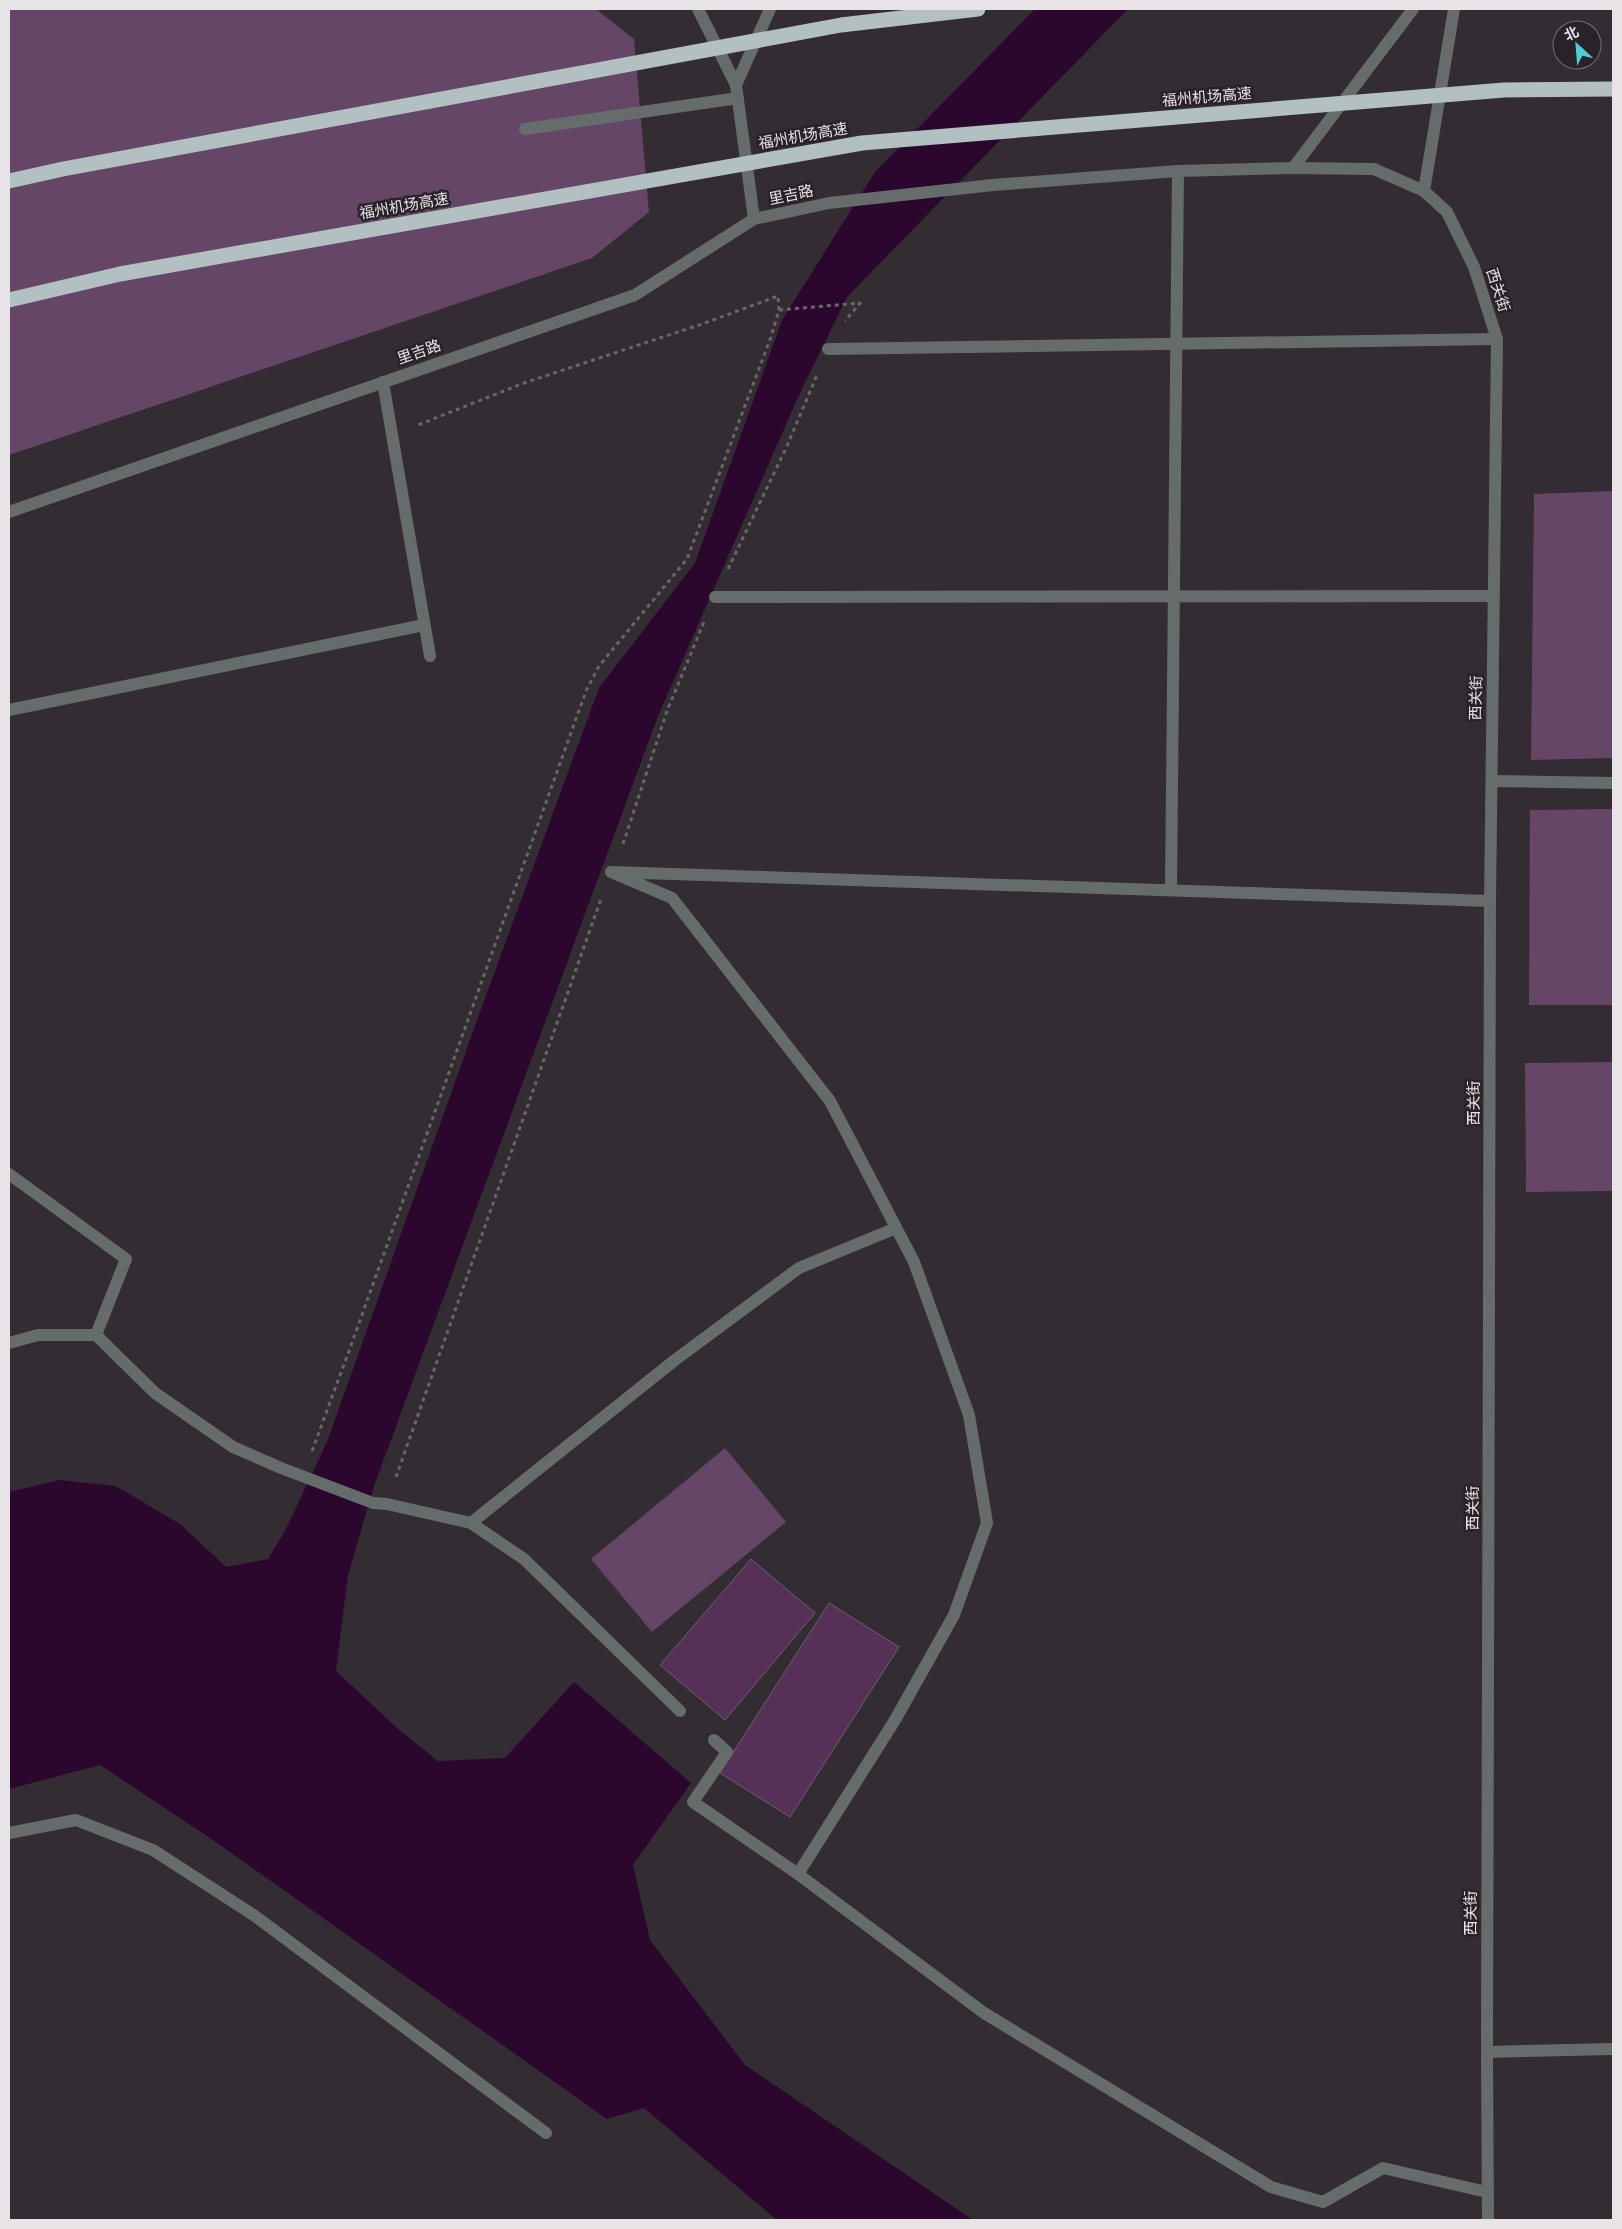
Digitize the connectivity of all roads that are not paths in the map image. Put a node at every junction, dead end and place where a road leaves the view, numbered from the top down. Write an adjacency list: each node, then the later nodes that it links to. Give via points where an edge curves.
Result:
1 (698, 9): 6 (street)
2 (770, 9): 6 (street)
3 (978, 9): 12 (highway, bridge, via 841,25)
4 (1413, 9): 10 (street)
5 (1454, 9): 13 (street)
6 (736, 85): 8 (street)
7 (1613, 89): 15 (highway, 福州机场高速, bridge, via 1504,90 862,143 120,274)
8 (738, 98): 9 (street); 14 (street)
9 (525, 129)
10 (1293, 168): 11 (street, 西关街); 13 (street, 西关街, via 1374,169)
11 (1178, 171): 14 (street, 里吉路, via 994,185 829,203); 17 (street)
12 (9, 182)
13 (1424, 191): 16 (street, 西关街, via 1447,212 1474,267)
14 (754, 219): 19 (street, 里吉路, via 635,295)
15 (9, 300)
16 (1497, 339): 17 (street); 21 (street, 西关街)
17 (1176, 344): 18 (street); 22 (street)
18 (828, 349)
19 (383, 382): 20 (street, 里吉路); 24 (street)
20 (9, 512)
21 (1493, 596): 22 (street); 27 (street, 西关街)
22 (1174, 597): 23 (street); 29 (street)
23 (714, 598)
24 (424, 626): 25 (street); 26 (street)
25 (430, 656)
26 (9, 710)
27 (1492, 781): 28 (street); 30 (street, 西关街)
28 (1613, 783)
29 (1171, 890): 30 (street); 32 (street, via 611,872 672,898 830,1100)
30 (1490, 901): 41 (street, 西关街)
31 (9, 1174): 33 (street, via 126,1259)
32 (896, 1228): 35 (street, via 799,1268 675,1360); 39 (street, via 914,1262 969,1415 987,1523 954,1615 895,1720)
33 (96, 1335): 34 (street, via 38,1335); 35 (street, via 155,1393 233,1447 374,1503)
34 (9, 1343)
35 (471, 1523): 36 (street, via 524,1559)
36 (680, 1712)
37 (714, 1740): 39 (street, via 727,1752 693,1802)
38 (9, 1833): 42 (street, via 76,1820 153,1850 255,1916)
39 (798, 1874): 43 (street, via 984,2013 1271,2187 1323,2202 1383,2168)
40 (1613, 2049): 41 (street)
41 (1487, 2052): 43 (street, 西关街)
42 (546, 2133)
43 (1487, 2192): 44 (street, 西关街)
44 (1488, 2220)

